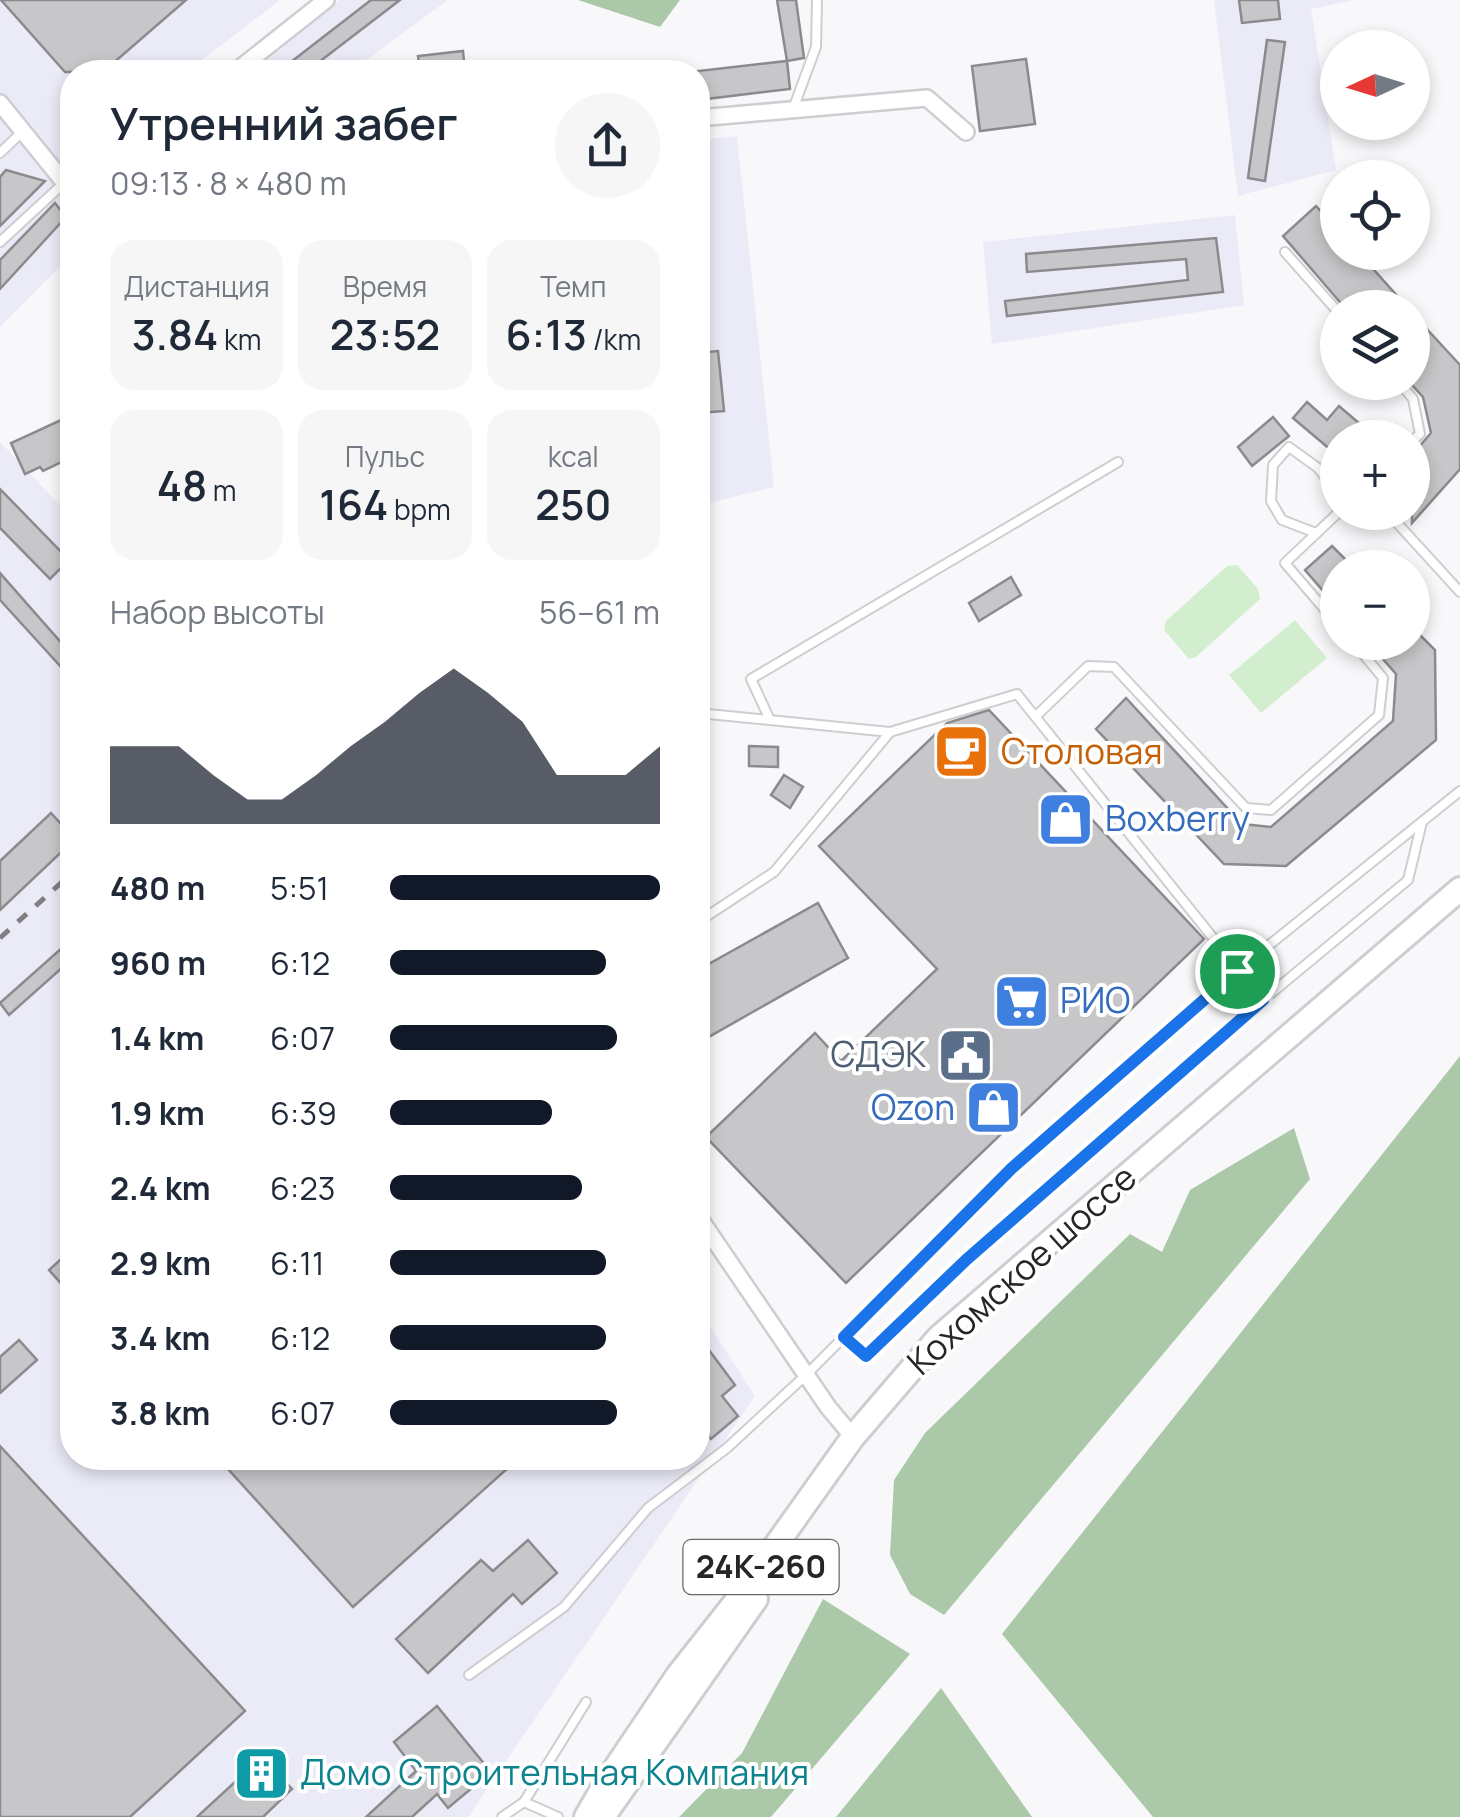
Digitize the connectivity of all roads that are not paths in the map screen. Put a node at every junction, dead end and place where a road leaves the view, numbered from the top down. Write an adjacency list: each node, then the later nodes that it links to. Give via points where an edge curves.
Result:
1 (326, 0): 3 (street)
2 (818, 0): 5 (lane, via 816,47)
3 (250, 60)
4 (0, 103): 7 (street)
5 (793, 110): 6 (street); 8 (street, via 927,98)
6 (710, 117)
7 (23, 131): 9 (lane); 10 (street)
8 (966, 132)
9 (0, 153)
10 (60, 176)
11 (60, 194): 12 (lane)
12 (0, 242)
13 (1286, 252): 14 (lane)
14 (1320, 291)
15 (1118, 462): 25 (lane, via 752,679)
16 (1320, 470): 19 (lane, via 1289,447 1273,465 1271,501 1282,520)
17 (1320, 530): 19 (lane)
18 (1403, 530): 20 (lane)
19 (1316, 534): 21 (lane, via 1285,563)
20 (1460, 592)
21 (1320, 604)
22 (1368, 660): 24 (lane, via 1383,678 1380,715 1272,810 1246,808 1114,666 1088,666)
23 (710, 714): 25 (lane)
24 (1036, 716): 26 (lane, via 1017,694); 32 (lane)
25 (770, 720): 26 (lane)
26 (890, 732): 31 (lane, via 774,872)
27 (1460, 791): 28 (lane)
28 (1422, 822): 32 (lane); 33 (lane, via 1408,880)
29 (1460, 889): 37 (main road, Кохомское шоссе / 24К-260, via 971,1306 905,1373)
30 (1460, 902): 37 (main road, Кохомское шоссе / 24К-260, via 979,1312)
31 (710, 914)
32 (1237, 971): 33 (lane); 35 (lane, via 1012,1168)
33 (1263, 1000): 35 (lane, via 866,1356)
34 (710, 1234): 36 (street)
35 (844, 1337): 36 (lane)
36 (806, 1375): 37 (street); 38 (lane)
37 (858, 1441): 45 (main road, 24К-260, via 678,1676); 46 (main road)
38 (710, 1461)
39 (698, 1470): 40 (lane, via 648,1508 564,1607)
40 (469, 1675)
41 (586, 1702): 42 (lane)
42 (524, 1802): 43 (lane); 44 (lane)
43 (502, 1817)
44 (558, 1817)
45 (586, 1817)
46 (603, 1817)

